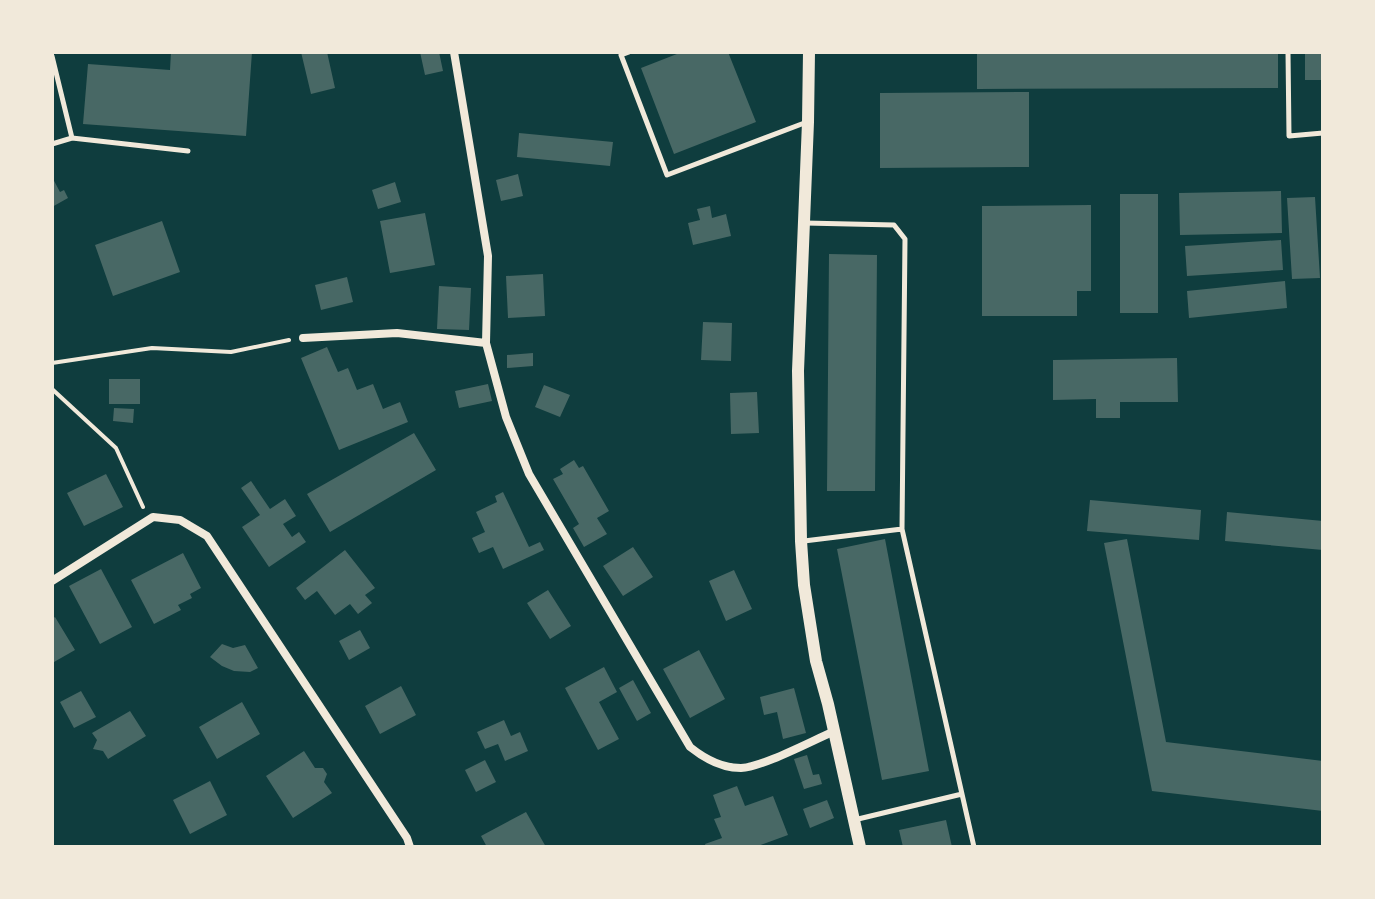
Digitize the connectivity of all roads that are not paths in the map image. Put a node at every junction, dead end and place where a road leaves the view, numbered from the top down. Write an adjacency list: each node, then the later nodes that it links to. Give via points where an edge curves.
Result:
1 (454, 52): 13 (street, via 488,256)
2 (629, 52): 6 (lane, via 621,55 667,175)
3 (809, 52): 6 (street)
4 (1288, 52): 7 (lane, via 1289,136)
5 (52, 56): 8 (lane)
6 (808, 122): 11 (street)
7 (1323, 133)
8 (72, 138): 9 (lane); 10 (lane)
9 (52, 144)
10 (188, 151)
11 (803, 223): 14 (lane, via 894,225 905,239); 15 (street, via 798,371)
12 (303, 338): 13 (street, via 397,333)
13 (486, 343): 17 (street, via 506,417 529,474 690,747 720,765 742,768)
14 (902, 529): 15 (lane); 18 (lane)
15 (801, 541): 17 (street, via 816,661)
16 (52, 581): 20 (street, via 153,517 180,520 207,536)
17 (835, 731): 19 (street)
18 (962, 794): 19 (lane); 22 (lane)
19 (854, 821): 21 (street)
20 (410, 847)
21 (860, 847)
22 (974, 847)

